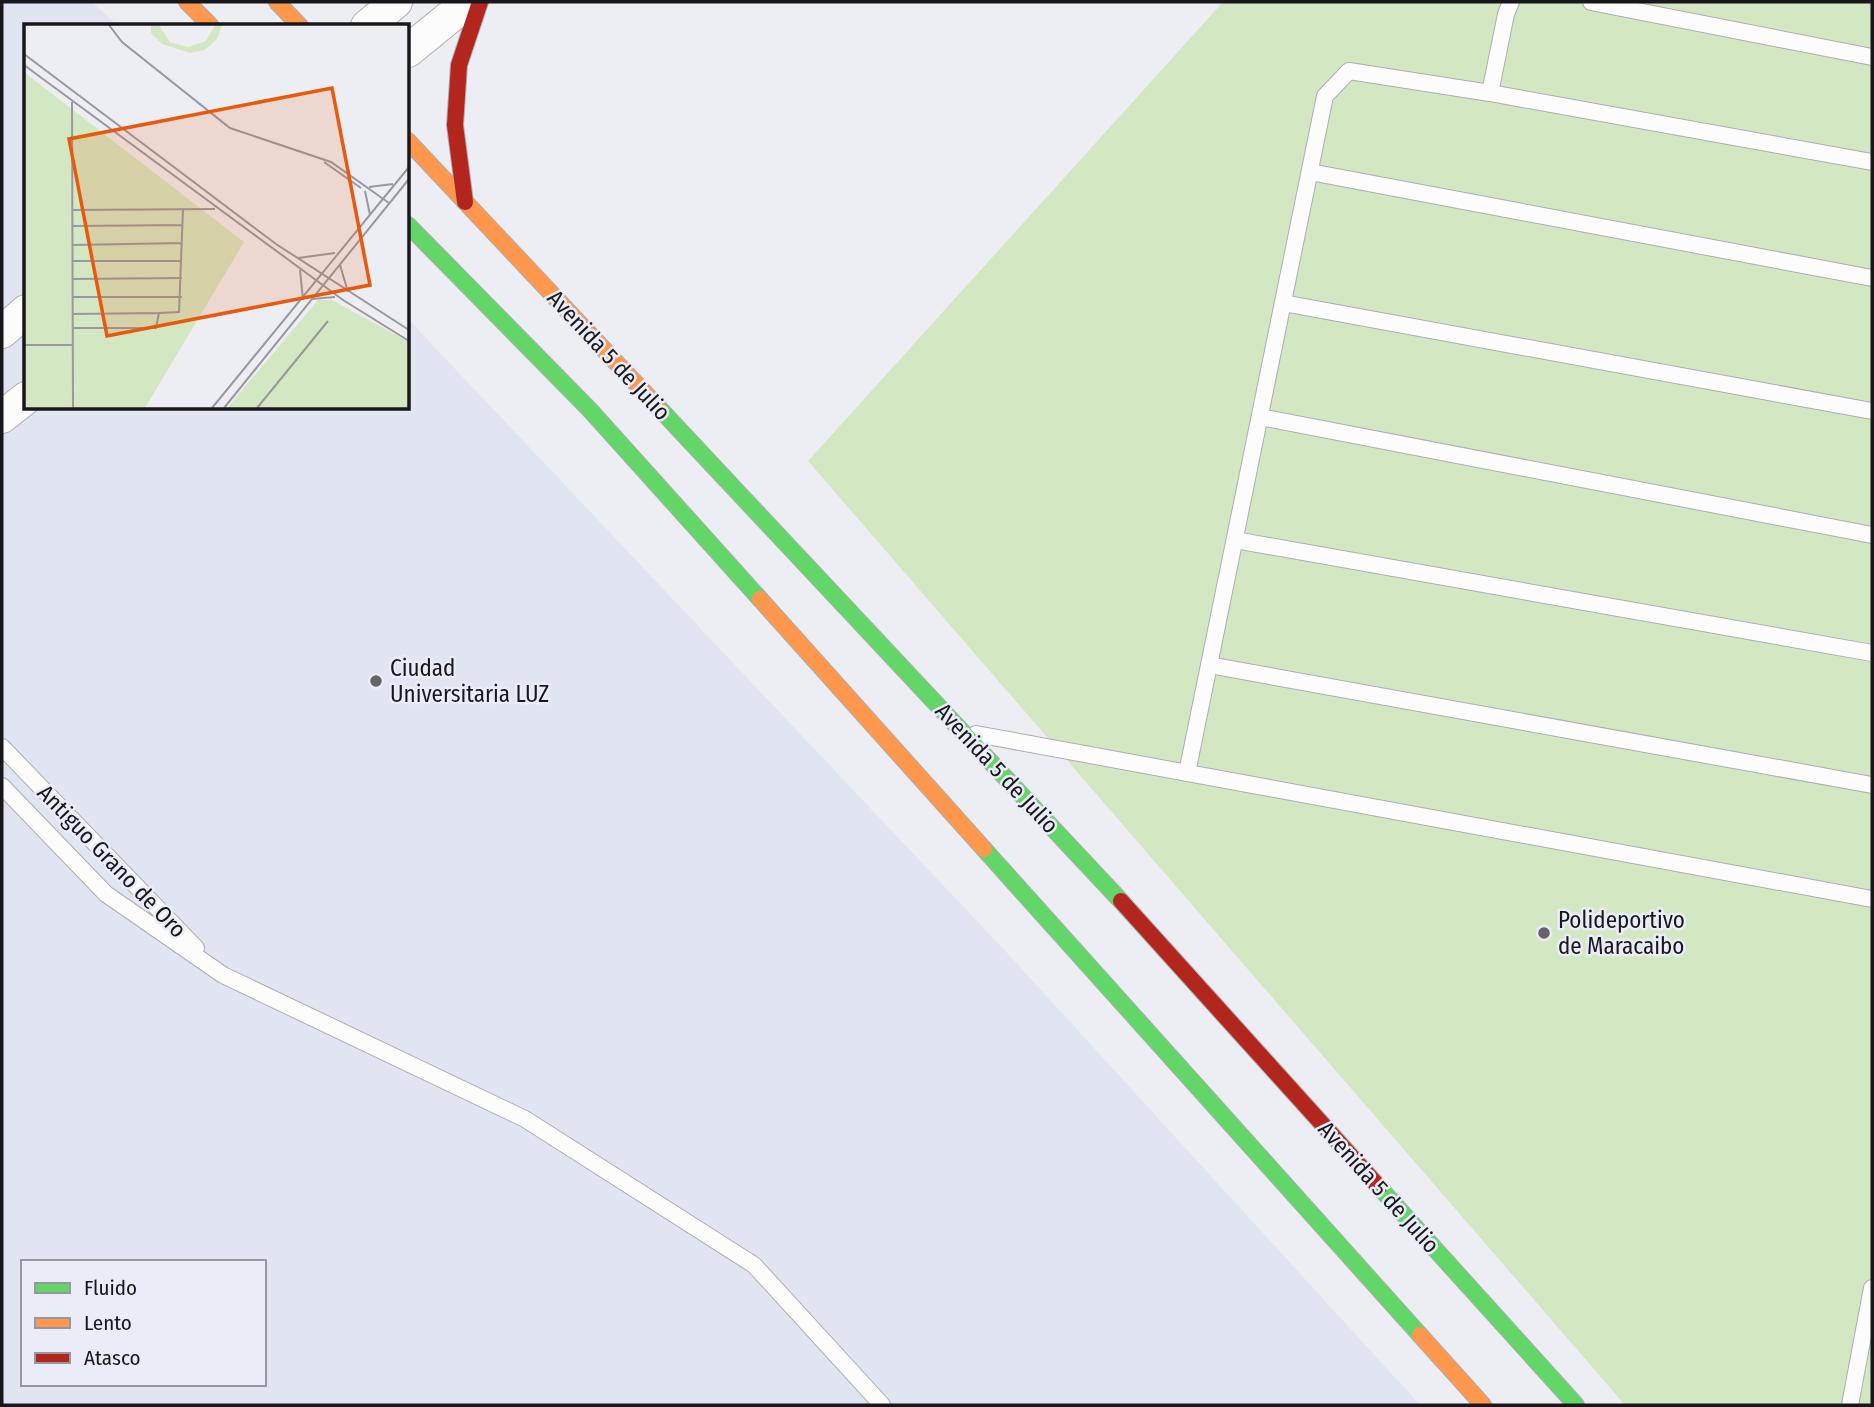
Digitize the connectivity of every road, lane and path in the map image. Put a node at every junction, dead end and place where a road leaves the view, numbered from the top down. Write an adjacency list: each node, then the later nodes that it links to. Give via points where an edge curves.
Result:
1 (187, 2): 8 (main road)
2 (277, 2): 9 (main road)
3 (396, 2): 10 (street)
4 (468, 2): 11 (street)
5 (480, 2): 17 (main road, via 458,77 455,125)
6 (1511, 2): 13 (lane)
7 (1591, 2): 12 (lane)
8 (209, 24)
9 (298, 24)
10 (369, 24)
11 (410, 49)
12 (1872, 57)
13 (1490, 93): 15 (lane); 16 (lane, via 1349,71 1325,96)
14 (410, 143): 17 (main road, Avenida 5 de Julio)
15 (1872, 163)
16 (1310, 172): 20 (lane); 22 (lane)
17 (465, 202): 33 (main road, Avenida 5 de Julio)
18 (410, 227): 21 (main road)
19 (434, 274): 21 (main road)
20 (1872, 278)
21 (461, 279): 42 (main road, via 590,410)
22 (1283, 303): 26 (lane); 28 (lane)
23 (24, 313): 24 (street)
24 (2, 332)
25 (24, 400): 27 (street)
26 (1872, 411)
27 (2, 416)
28 (1260, 417): 29 (lane); 30 (lane)
29 (1872, 535)
30 (1235, 540): 31 (lane); 32 (lane)
31 (1872, 653)
32 (1209, 664): 35 (lane); 36 (lane)
33 (964, 732): 35 (lane); 43 (main road, Avenida 5 de Julio)
34 (2, 747): 39 (lane, Antiguo Grano de Oro)
35 (1187, 773): 38 (lane)
36 (1872, 785)
37 (2, 786): 39 (lane, via 106,894)
38 (1872, 899)
39 (223, 975): 41 (lane, via 525,1119 754,1265)
40 (1872, 1287): 44 (lane)
41 (882, 1405)
42 (1483, 1405)
43 (1576, 1405)
44 (1850, 1405)

